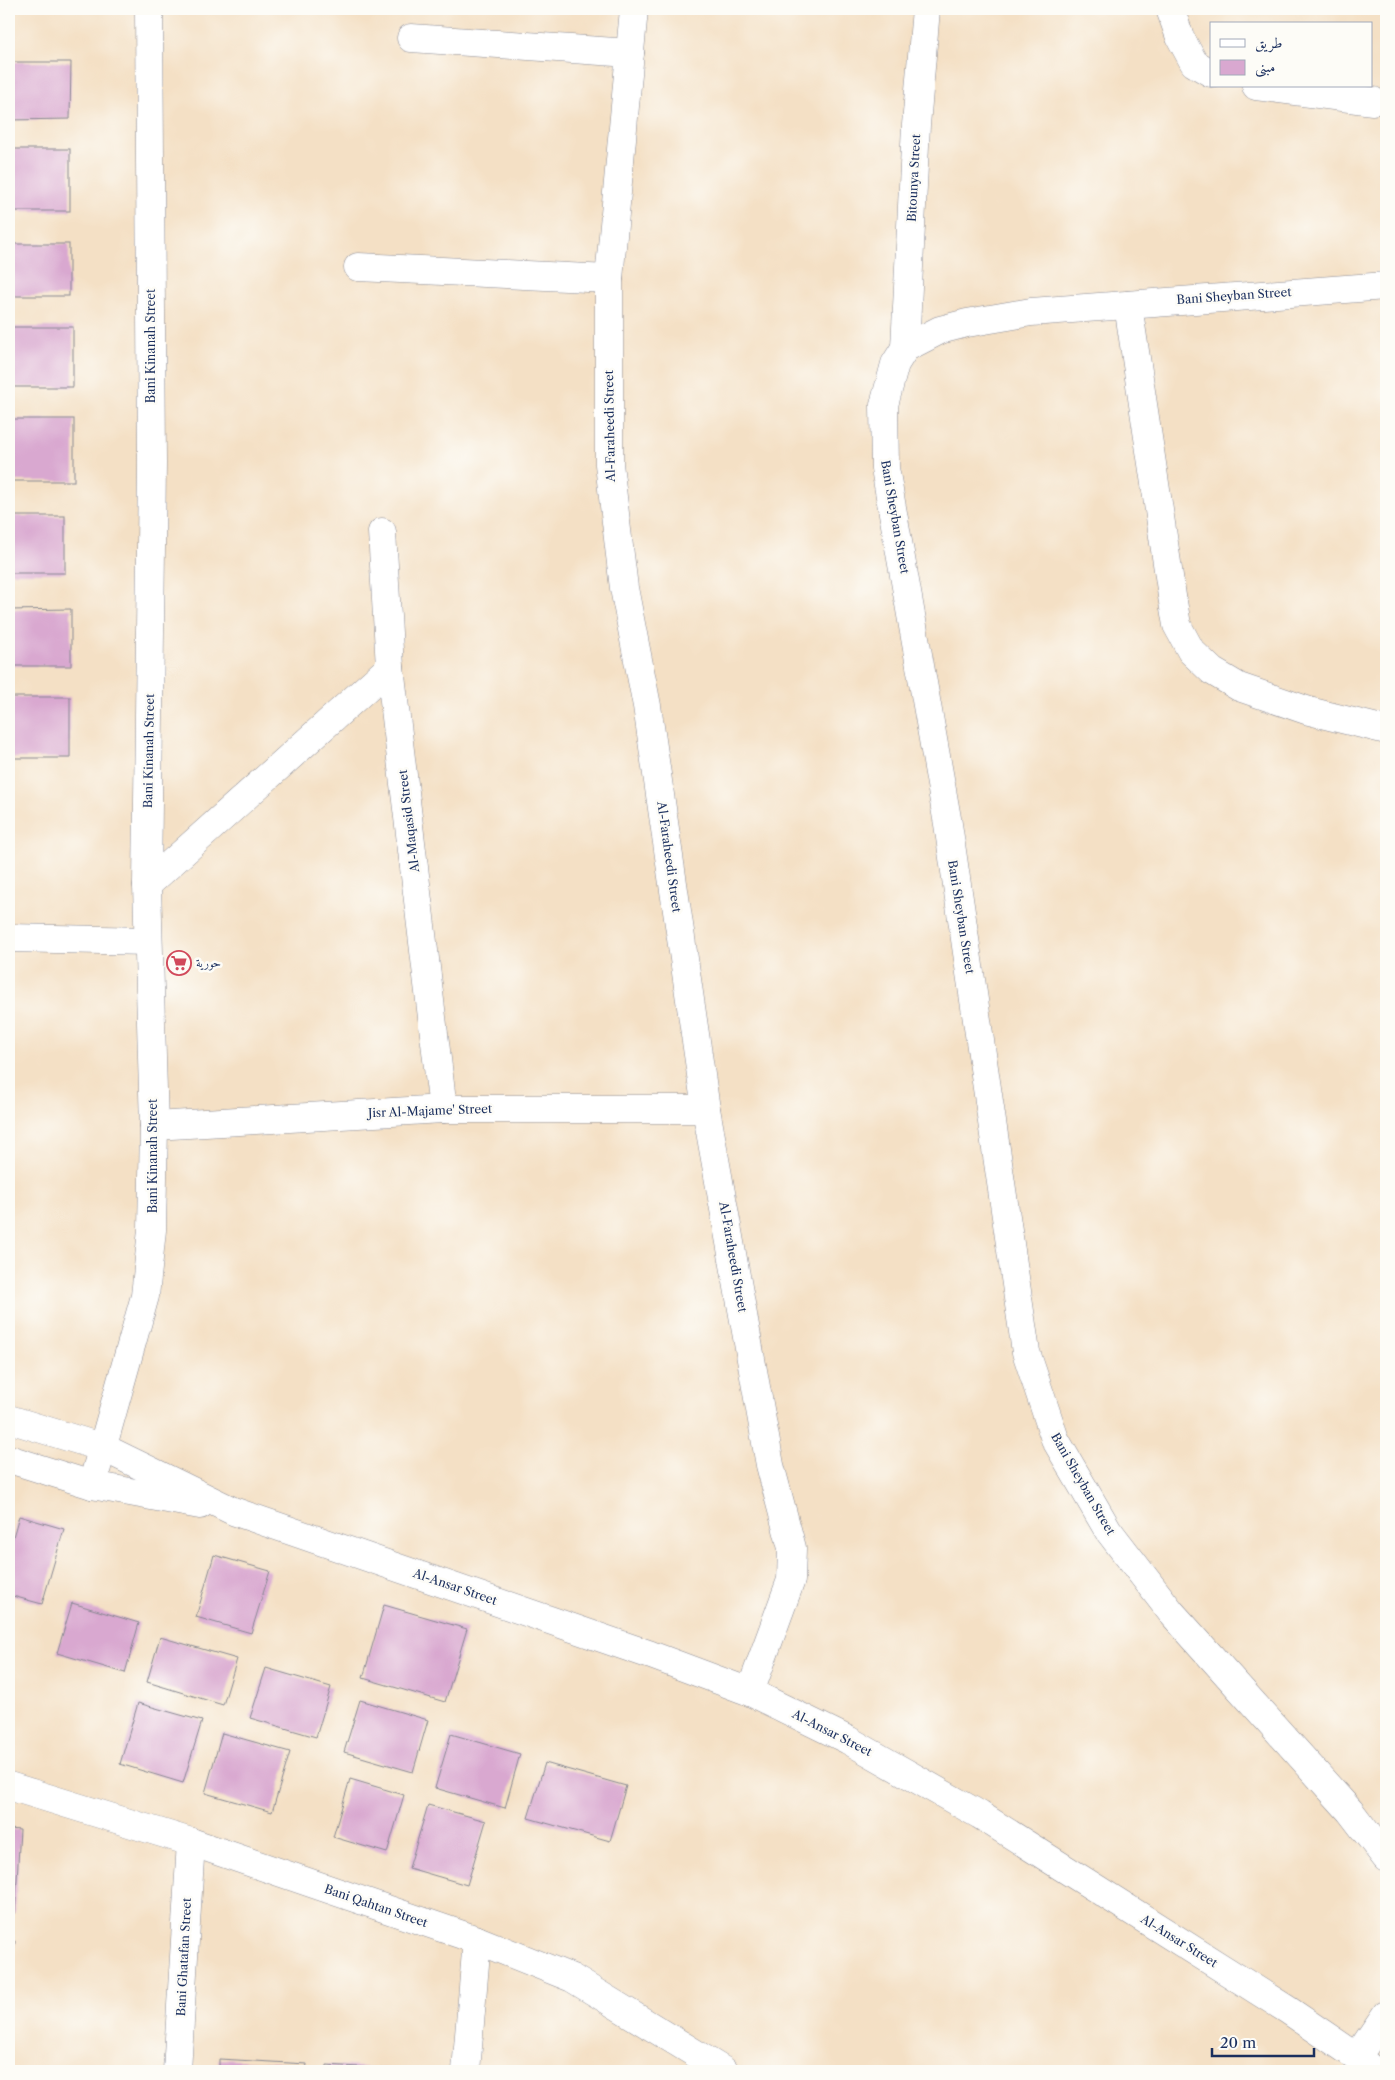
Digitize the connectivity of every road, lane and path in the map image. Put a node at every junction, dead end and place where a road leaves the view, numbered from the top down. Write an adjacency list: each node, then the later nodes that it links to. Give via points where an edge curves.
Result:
1 (149, 9): 18 (street, Bani Kinanah Street, via 152,463)
2 (634, 9): 6 (street, Al-Faraheedi Street)
3 (926, 9): 14 (street, Bitounya Street, via 916,125)
4 (1170, 9): 7 (street, via 1194,62)
5 (411, 38): 6 (street)
6 (630, 53): 11 (street, Al-Faraheedi Street)
7 (1210, 72)
8 (1272, 88): 9 (street)
9 (1373, 101)
10 (358, 267): 11 (street)
11 (610, 279): 21 (street, Al-Faraheedi Street, via 609,464 624,588 646,706)
12 (1386, 286): 13 (street, Bani Sheyban Street)
13 (1128, 305): 14 (street, Bani Sheyban Street, via 1031,312 967,323 940,330); 17 (street, via 1172,596 1178,625 1191,651 1212,671 1239,686 1309,711)
14 (905, 348): 32 (street, Bani Sheyban Street, via 895,364 884,405 884,468 948,824 1026,1352 1055,1440 1108,1530 1171,1612 1350,1811)
15 (382, 532): 16 (street, Al-Maqasid Street)
16 (390, 667): 18 (street); 22 (street, Al-Maqasid Street)
17 (1386, 730)
18 (147, 885): 20 (street, Bani Kinanah Street)
19 (9, 938): 20 (street)
20 (148, 940): 23 (street, Bani Kinanah Street)
21 (706, 1108): 22 (street, Jisr Al-Majame' Street); 29 (street, Al-Faraheedi Street, via 770,1464 792,1548 791,1580)
22 (443, 1109): 23 (street, Jisr Al-Majame' Street)
23 (154, 1126): 25 (street, Bani Kinanah Street, via 152,1230 145,1296)
24 (9, 1419): 25 (street, Al-Ansar Street)
25 (104, 1448): 27 (street, Bani Kinanah Street); 28 (street, Al-Ansar Street)
26 (9, 1460): 27 (street, Al-Ansar Street)
27 (92, 1485): 28 (street, Al-Ansar Street)
28 (233, 1511): 29 (street, Al-Ansar Street, via 652,1655)
29 (750, 1692): 35 (street, Al-Ansar Street, via 848,1740 980,1815 1271,1999)
30 (9, 1786): 31 (street, Bani Qahtan Street)
31 (191, 1842): 33 (street, Bani Qahtan Street); 36 (street, Bani Ghatafan Street)
32 (1386, 1858)
33 (477, 1940): 37 (street); 38 (street, Bani Qahtan Street, via 572,1978)
34 (1386, 2014): 35 (street)
35 (1366, 2064)
36 (177, 2071)
37 (466, 2071)
38 (724, 2071)

